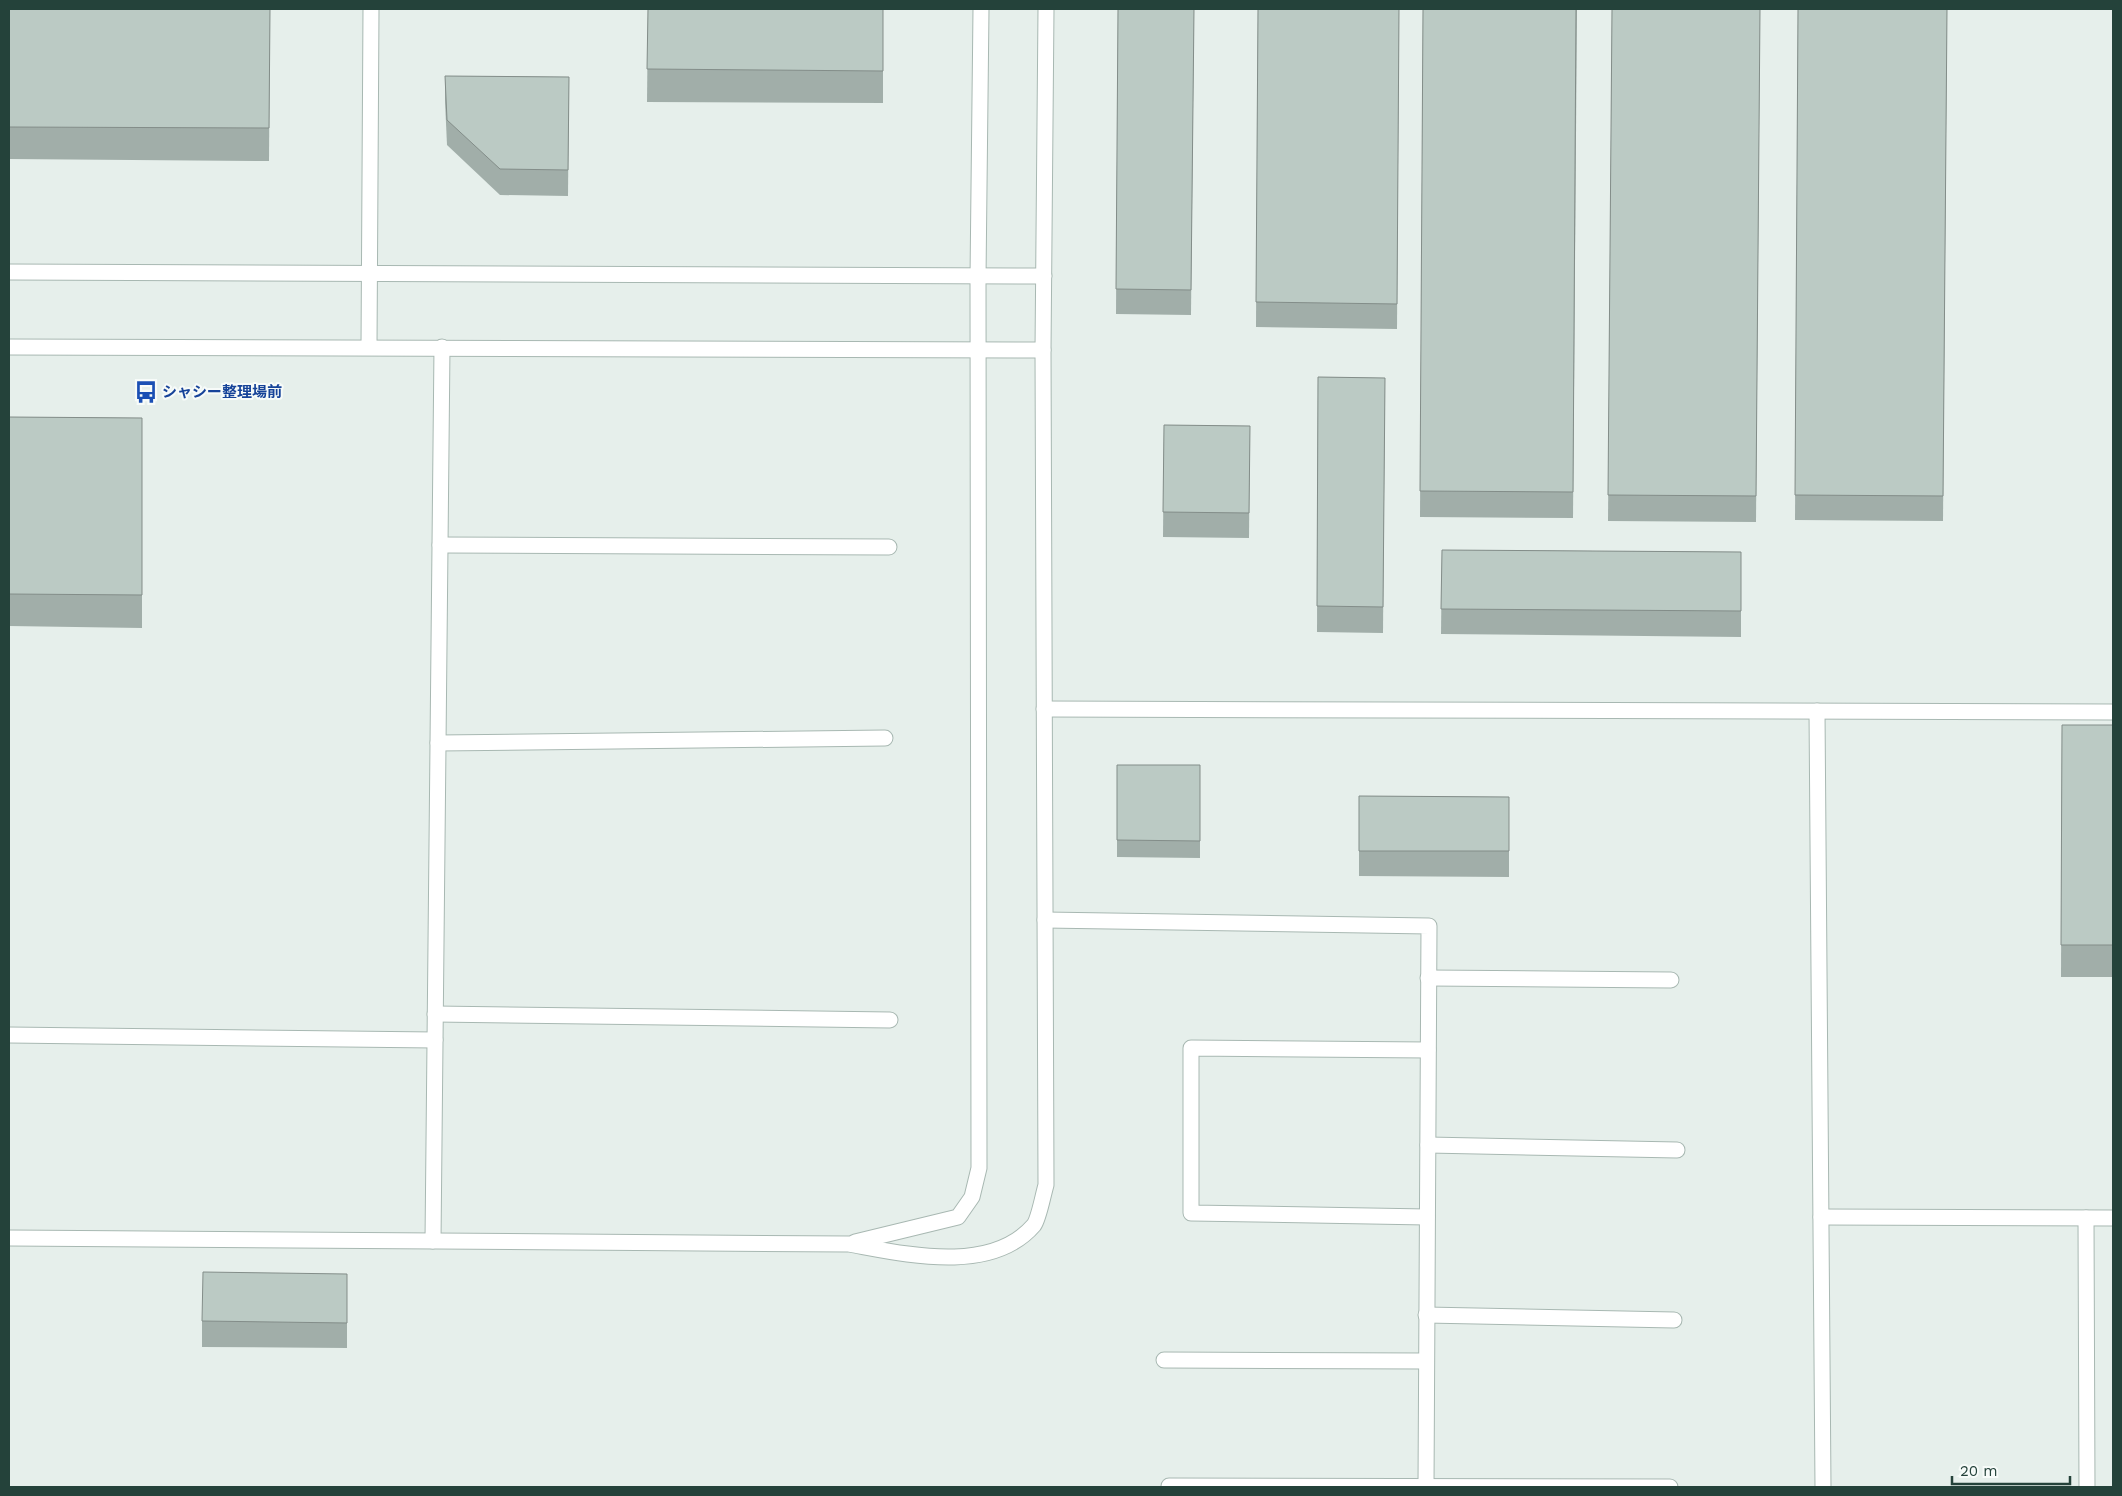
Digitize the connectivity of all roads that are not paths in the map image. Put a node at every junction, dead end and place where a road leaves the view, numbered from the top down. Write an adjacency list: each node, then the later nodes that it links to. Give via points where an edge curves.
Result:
1 (371, 9): 5 (street)
2 (981, 9): 7 (street)
3 (1046, 9): 6 (street)
4 (9, 272): 5 (street)
5 (370, 274): 7 (street); 9 (street)
6 (1044, 276): 7 (street); 12 (street)
7 (978, 278): 11 (street)
8 (9, 346): 9 (street)
9 (369, 347): 10 (street)
10 (442, 347): 11 (street); 13 (street)
11 (979, 350): 12 (street); 36 (street, via 979,1168 972,1197 958,1217)
12 (1043, 350): 15 (street)
13 (440, 545): 14 (street); 19 (street)
14 (889, 547)
15 (1044, 709): 16 (street); 20 (street)
16 (1817, 711): 17 (street); 31 (street)
17 (2113, 712)
18 (885, 738): 19 (street)
19 (438, 743): 23 (street)
20 (1045, 920): 21 (street, via 1429,926); 36 (street, via 1046,1186 1035,1224 1009,1246 970,1256 913,1256)
21 (1428, 978): 22 (street); 27 (street)
22 (1672, 980)
23 (435, 1014): 24 (street); 26 (street)
24 (890, 1020)
25 (9, 1035): 26 (street)
26 (435, 1040): 35 (street)
27 (1428, 1050): 28 (street); 30 (street, via 1191,1048 1191,1213)
28 (1428, 1145): 29 (street); 30 (street)
29 (1677, 1150)
30 (1427, 1217): 37 (street)
31 (1821, 1217): 32 (street); 44 (street)
32 (2086, 1218): 33 (street); 45 (street)
33 (2113, 1218)
34 (9, 1238): 35 (street)
35 (433, 1241): 36 (street)
36 (849, 1244)
37 (1426, 1315): 38 (street); 40 (street)
38 (1674, 1320)
39 (1164, 1360): 40 (street)
40 (1426, 1361): 42 (street)
41 (1168, 1486): 42 (street)
42 (1426, 1487): 43 (street)
43 (1670, 1487)
44 (1823, 1487)
45 (2087, 1487)

